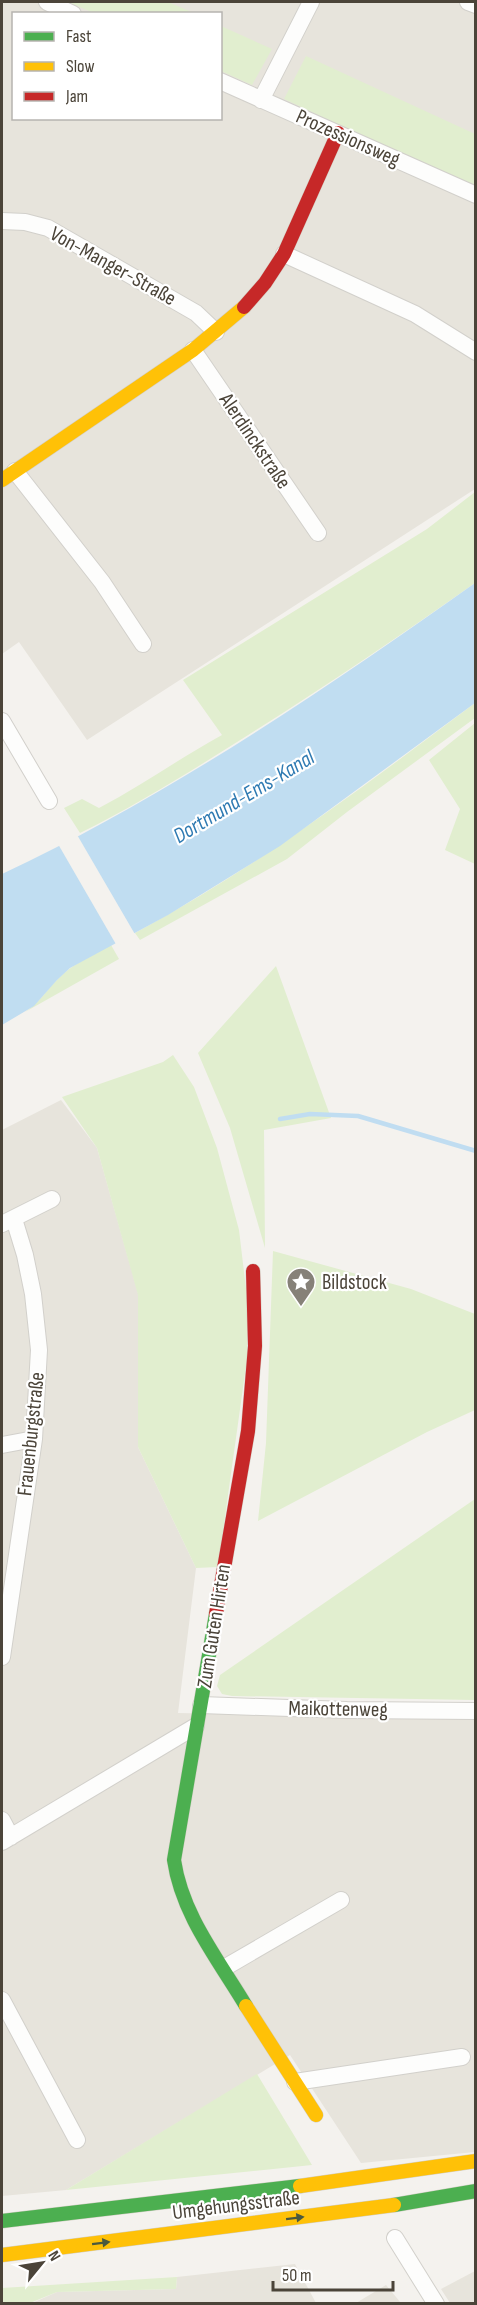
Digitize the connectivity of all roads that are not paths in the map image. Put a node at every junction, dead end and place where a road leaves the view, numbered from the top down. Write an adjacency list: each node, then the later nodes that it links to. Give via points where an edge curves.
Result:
1 (46, 2): 5 (street)
2 (310, 2): 7 (street)
3 (468, 2): 4 (street)
4 (476, 5)
5 (68, 12)
6 (222, 82): 7 (street, Prozessionsweg)
7 (261, 100): 8 (street, Prozessionsweg)
8 (338, 133): 9 (street, Prozessionsweg); 11 (main road)
9 (476, 195)
10 (2, 221): 12 (street, Von-Manger-Straße, via 48,228 196,313)
11 (284, 254): 12 (main road, via 244,308); 14 (street, via 415,314)
12 (216, 332): 13 (main road)
13 (193, 350): 15 (main road); 16 (street, Alerdinckstraße)
14 (476, 352)
15 (8, 475): 17 (street, via 102,582)
16 (318, 533)
17 (143, 644)
18 (2, 721): 19 (street)
19 (49, 801)
20 (52, 1199): 21 (street, Frauenburgstraße)
21 (8, 1222): 23 (street, Frauenburgstraße, via 25,1255 33,1294 39,1350)
22 (253, 1271): 26 (main road, Zum Guten Hirten, via 255,1346 248,1431)
23 (34, 1439): 24 (street); 25 (street, Frauenburgstraße)
24 (2, 1445)
25 (2, 1652)
26 (201, 1705): 27 (street, Maikottenweg); 28 (main road, Zum Guten Hirten)
27 (476, 1711)
28 (196, 1726): 30 (street); 32 (main road, Zum Guten Hirten, via 174,1860 176,1879 188,1911)
29 (2, 1820): 30 (street)
30 (6, 1839)
31 (342, 1900): 32 (street)
32 (224, 1968): 35 (main road, Zum Guten Hirten)
33 (2, 2000): 37 (street)
34 (462, 2057): 35 (street)
35 (295, 2082): 36 (main road, Zum Guten Hirten)
36 (316, 2115)
37 (77, 2140)
38 (476, 2161): 40 (main road, Umgehungsstraße, via 234,2195)
39 (476, 2192): 42 (main road, Umgehungsstraße, one-way to 39)
40 (2, 2221)
41 (395, 2238): 43 (street)
42 (2, 2255)
43 (436, 2304)

